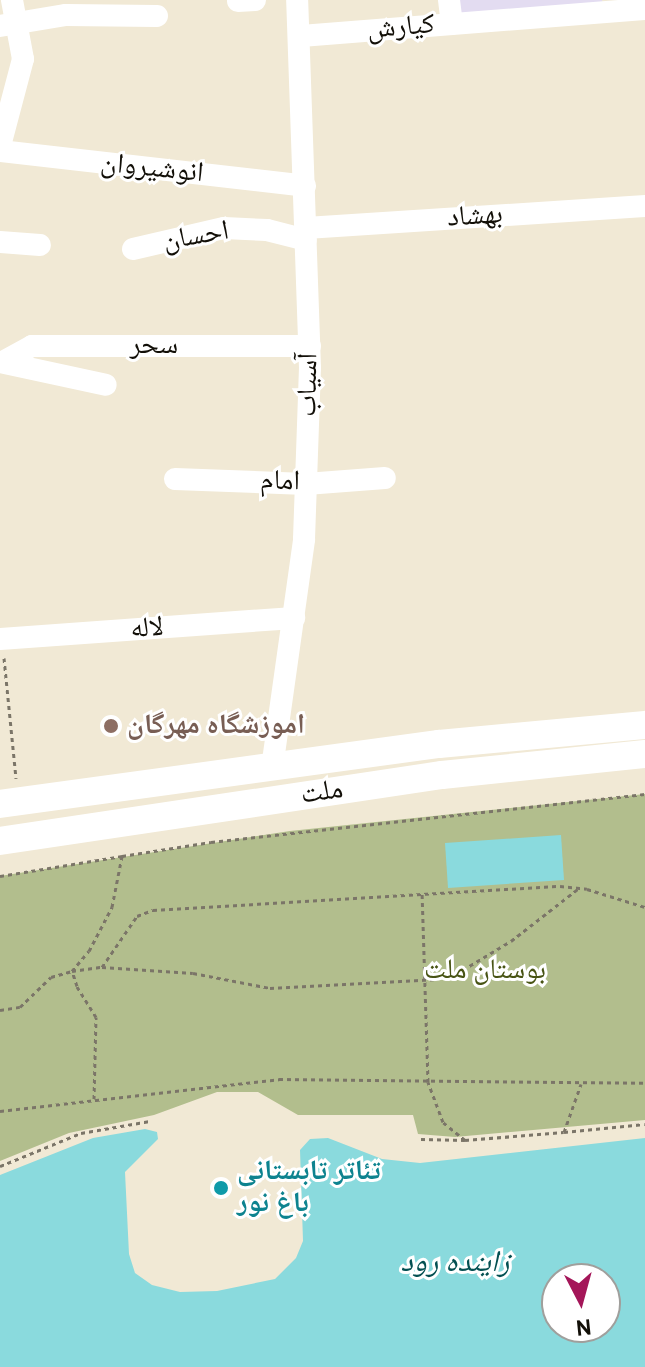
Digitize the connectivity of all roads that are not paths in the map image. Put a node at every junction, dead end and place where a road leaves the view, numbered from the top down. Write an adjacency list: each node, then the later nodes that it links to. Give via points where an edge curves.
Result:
1 (12, 0): 6 (street)
2 (297, 0): 8 (street, آسیاب)
3 (449, 0): 7 (street)
4 (645, 9): 7 (street, کیارش)
5 (157, 16): 6 (street, via 66,15)
6 (9, 24): 9 (street, via 23,59)
7 (452, 24): 8 (street, کیارش)
8 (301, 36): 10 (street, آسیاب)
9 (0, 149): 10 (street, انوشیروان)
10 (305, 186): 12 (street, آسیاب)
11 (645, 206): 12 (street, بهشاد)
12 (306, 234): 15 (street, احسان, via 224,228); 16 (street, آسیاب)
13 (0, 242): 14 (street)
14 (40, 245)
15 (133, 249)
16 (310, 346): 17 (street, سحر, via 32,346); 21 (street, آسیاب)
17 (2, 362): 18 (street, سحر)
18 (106, 385)
19 (385, 478): 21 (street, امام)
20 (175, 479): 21 (street, امام)
21 (306, 484): 22 (street, آسیاب)
22 (294, 618): 23 (street, لاله); 26 (street, آسیاب)
23 (1, 639)
24 (645, 725): 26 (main road, ملت, via 439,744)
25 (645, 754): 28 (main road, ملت, via 442,775)
26 (272, 768): 27 (main road, ملت)
27 (9, 803)
28 (0, 841)

